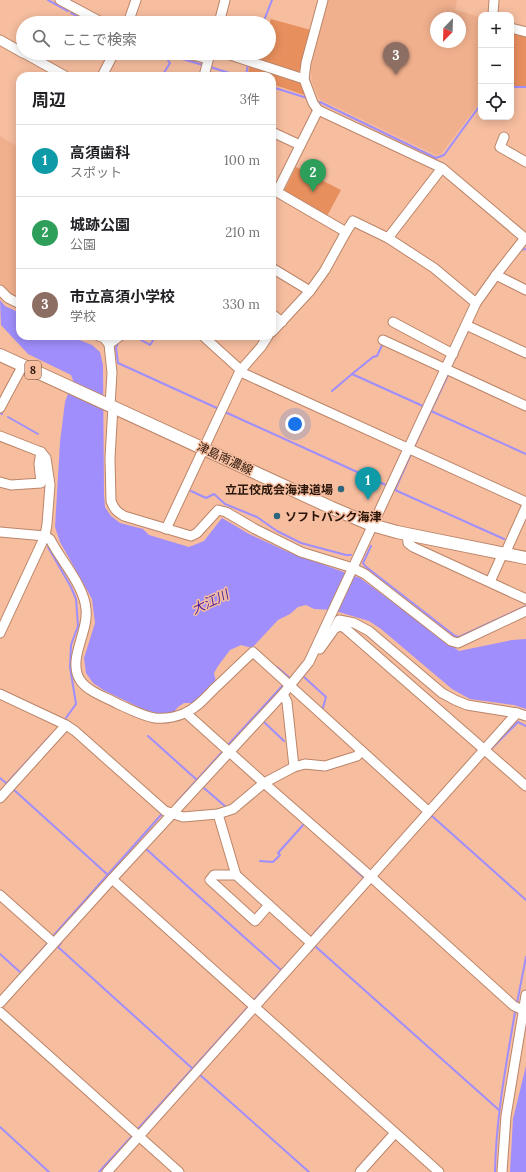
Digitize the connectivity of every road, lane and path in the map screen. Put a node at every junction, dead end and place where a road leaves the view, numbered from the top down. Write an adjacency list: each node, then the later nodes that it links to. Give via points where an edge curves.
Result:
1 (60, 0): 7 (street)
2 (136, 0): 8 (street)
3 (225, 0): 9 (street)
4 (323, 0): 21 (street)
5 (494, 0): 6 (street)
6 (493, 12)
7 (90, 16)
8 (130, 16)
9 (221, 16)
10 (514, 29): 11 (street)
11 (526, 32)
12 (0, 40): 13 (street)
13 (16, 49)
14 (36, 60): 18 (street)
15 (110, 60): 19 (street)
16 (208, 60): 20 (street)
17 (246, 60): 21 (street)
18 (58, 72)
19 (104, 72)
20 (205, 72)
21 (304, 79): 22 (street)
22 (318, 110): 25 (street); 27 (street)
23 (276, 134): 25 (street)
24 (504, 137): 26 (street, via 500,146)
25 (300, 146): 28 (street)
26 (526, 162)
27 (442, 168): 31 (street); 32 (street)
28 (276, 189)
29 (276, 192): 30 (street)
30 (346, 232): 31 (street, via 353,221); 37 (street)
31 (388, 238): 39 (street, via 434,268)
32 (526, 238): 34 (street)
33 (276, 270): 37 (street)
34 (496, 275): 36 (street); 39 (street)
35 (0, 290): 38 (street)
36 (526, 290)
37 (310, 291): 41 (street)
38 (16, 302)
39 (476, 303): 43 (street)
40 (276, 317): 41 (street)
41 (282, 322): 44 (street)
42 (393, 322): 53 (street)
43 (466, 325): 51 (street); 53 (street)
44 (276, 328)
45 (106, 340): 50 (street)
46 (114, 340): 50 (street)
47 (207, 340): 56 (street)
48 (265, 340): 56 (street)
49 (383, 340): 55 (street)
50 (109, 344): 57 (street, via 112,374)
51 (526, 353)
52 (0, 354): 54 (main road, 津島南濃線 / 8)
53 (453, 354): 55 (street)
54 (23, 365): 57 (main road, 津島南濃線 / 8); 59 (street)
55 (446, 369): 58 (street); 61 (street)
56 (240, 371): 61 (street); 62 (street)
57 (110, 405): 62 (main road, 津島南濃線 / 8); 68 (street, via 113,506 124,516)
58 (526, 406)
59 (0, 408)
60 (0, 436): 63 (street)
61 (409, 448): 65 (street); 67 (street)
62 (204, 449): 67 (main road, 津島南濃線 / 8); 68 (street)
63 (41, 452): 64 (street, via 40,484 11,485); 71 (street, via 46,458 50,485)
64 (0, 482)
65 (526, 502)
66 (526, 507): 72 (street)
67 (372, 525): 70 (main road, 津島南濃線 / 8); 74 (street)
68 (166, 529): 74 (street, via 191,536 197,533 215,512 221,510 301,552)
69 (0, 532): 71 (street)
70 (407, 534): 72 (main road, 津島南濃線 / 8); 75 (street, via 408,543 413,547)
71 (45, 536): 79 (street); 84 (street, via 50,539 84,598 86,622 76,653 76,668 80,680 89,689 144,715 162,718)
72 (505, 554): 73 (main road, 津島南濃線 / 8); 75 (street)
73 (526, 558)
74 (353, 569): 77 (street, via 365,574 451,641 458,643); 80 (street)
75 (490, 582): 76 (street)
76 (526, 599)
77 (526, 611)
78 (335, 628): 80 (street); 85 (street, via 339,620 354,623 369,631 442,693 455,700 467,705); 87 (street, via 341,626 346,629)
79 (0, 633)
80 (312, 658): 81 (street)
81 (290, 686): 83 (street); 84 (street, via 253,652); 89 (street)
82 (0, 694): 86 (street)
83 (283, 694): 88 (street); 90 (street, via 287,702)
84 (186, 713): 88 (street)
85 (522, 714): 87 (street)
86 (66, 724): 93 (street); 95 (street, via 165,811)
87 (484, 749): 92 (street); 94 (street)
88 (229, 752): 91 (street); 95 (street)
89 (362, 752): 90 (street, via 325,766 305,764); 94 (street)
90 (294, 767): 91 (street)
91 (264, 783): 96 (street, via 233,809); 98 (street)
92 (526, 786)
93 (0, 798)
94 (428, 811): 98 (street)
95 (172, 813): 96 (street, via 183,817); 99 (street)
96 (218, 814): 97 (street)
97 (236, 875): 101 (street); 101 (street, via 214,875 210,880 255,920)
98 (370, 876): 102 (street); 107 (street, via 514,1006)
99 (112, 879): 103 (street); 106 (street)
100 (0, 895): 103 (street)
101 (269, 905): 102 (street)
102 (311, 942): 106 (street)
103 (54, 943): 105 (street)
104 (526, 994): 107 (street)
105 (0, 1003)
106 (255, 1008): 109 (street); 110 (street)
107 (523, 1010): 115 (street, via 506,1116)
108 (0, 1012): 110 (street)
109 (395, 1133): 113 (street); 114 (street)
110 (139, 1136): 111 (street); 112 (street)
111 (107, 1172)
112 (179, 1172)
113 (360, 1172)
114 (440, 1172)
115 (502, 1172)

